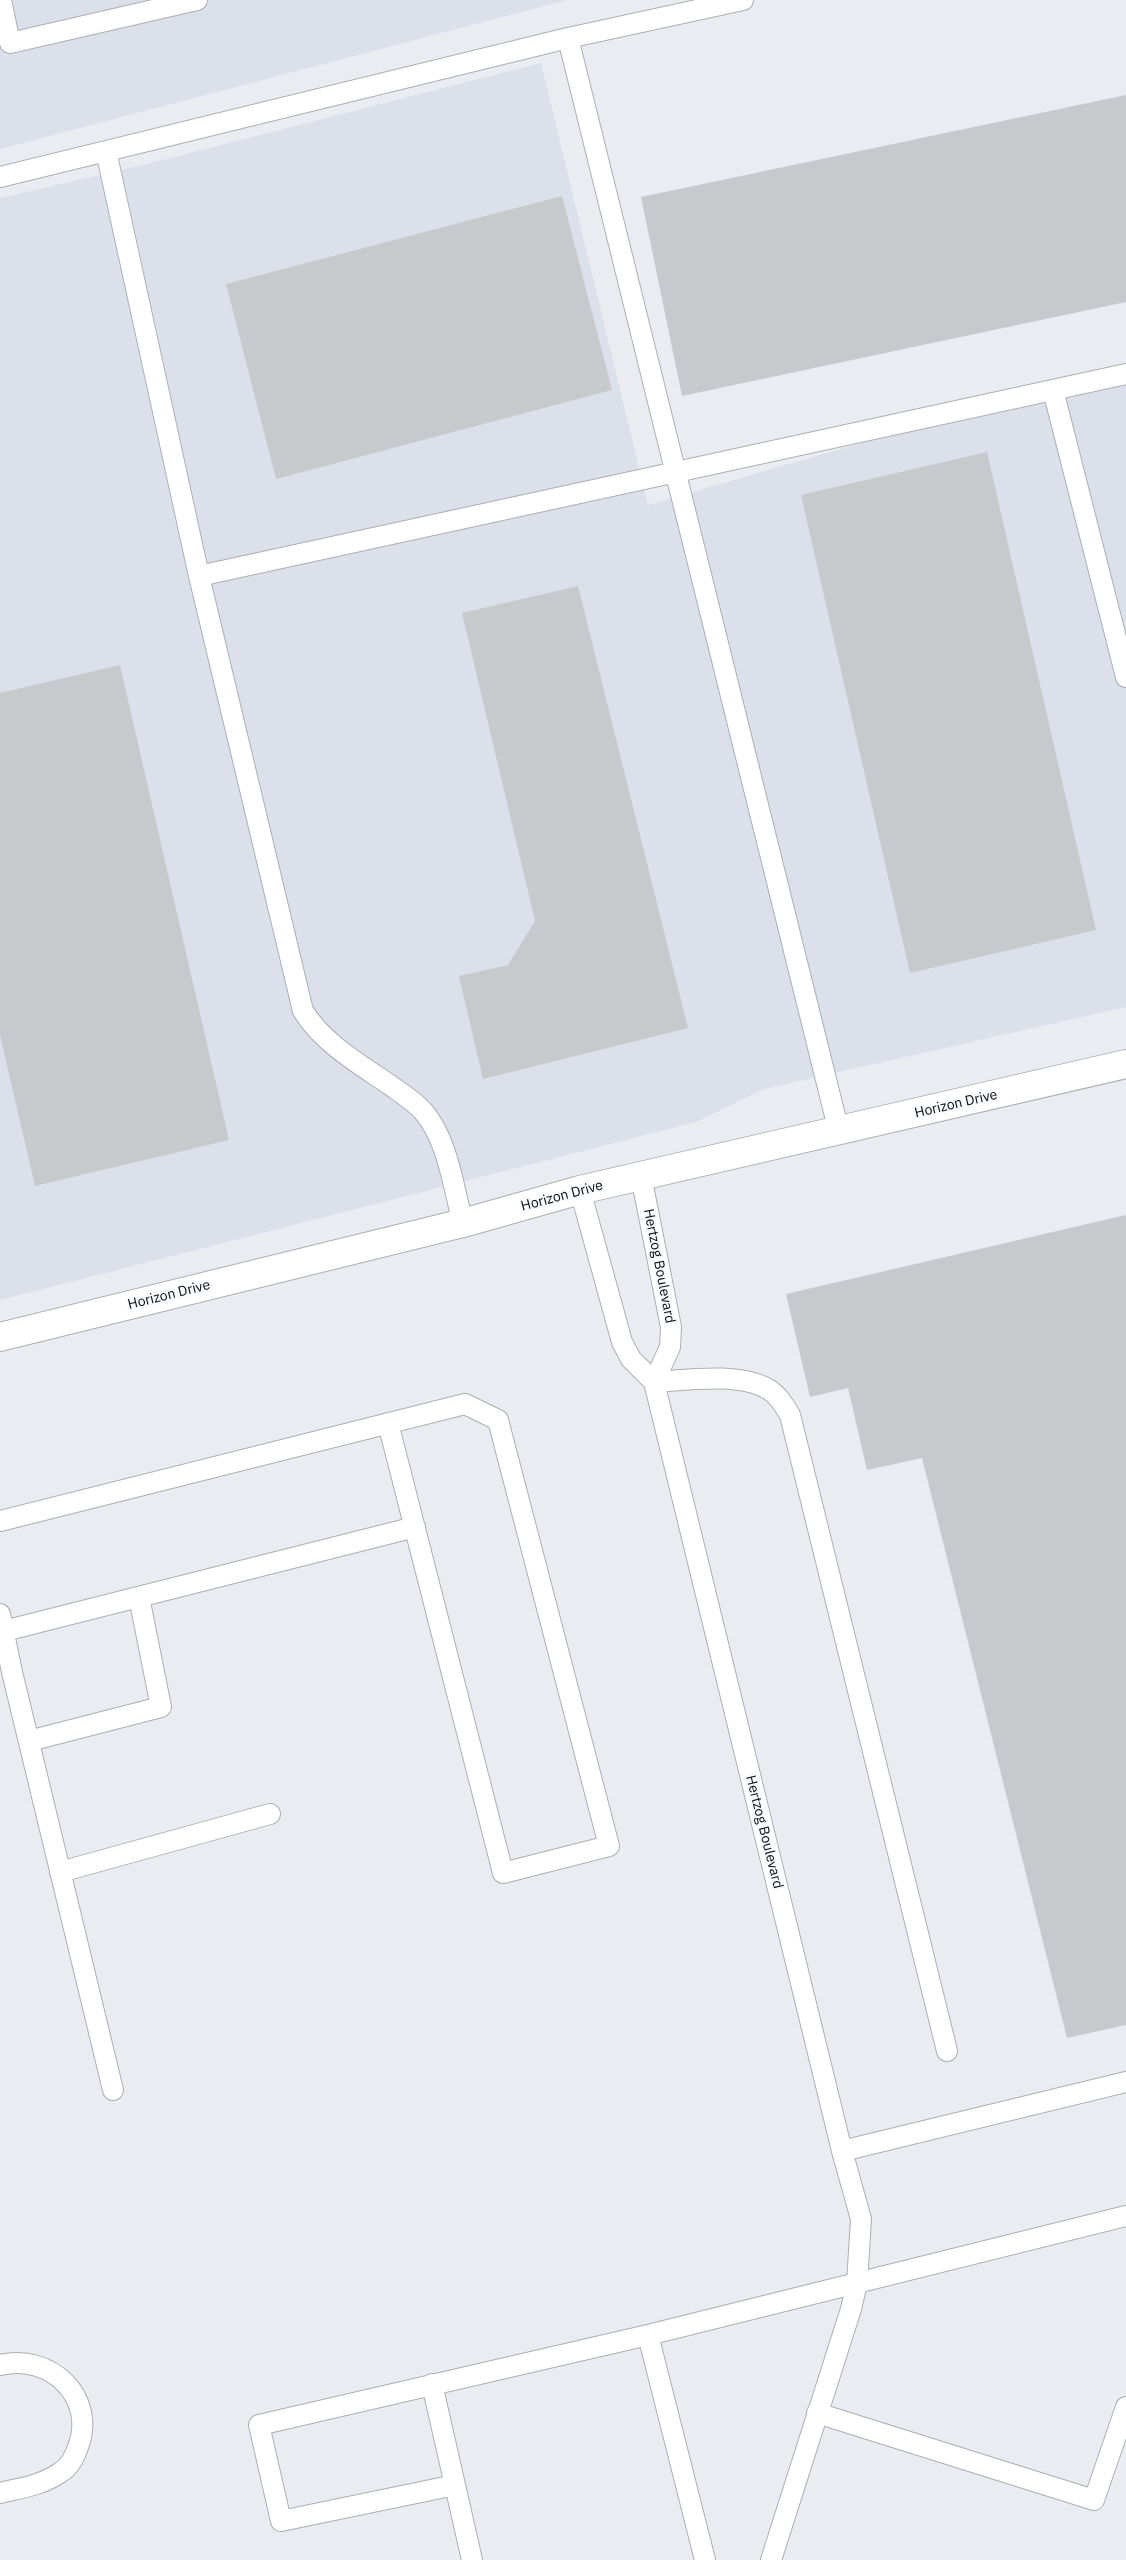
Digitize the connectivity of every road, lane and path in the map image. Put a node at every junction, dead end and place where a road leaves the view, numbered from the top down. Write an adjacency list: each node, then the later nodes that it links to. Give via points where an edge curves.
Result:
1 (1, 0): 2 (lane, via 10,43)
2 (197, 0)
3 (743, 0): 4 (lane)
4 (568, 38): 5 (lane); 9 (lane)
5 (106, 150): 6 (lane); 10 (lane)
6 (0, 177)
7 (1126, 374): 8 (lane)
8 (1053, 390): 9 (lane); 11 (lane)
9 (676, 474): 10 (lane); 13 (lane)
10 (199, 576): 16 (lane, via 303,1011 314,1028 334,1046 423,1111 443,1146)
11 (1126, 677)
12 (1126, 1064): 13 (street, Horizon Drive)
13 (839, 1132): 14 (street, Horizon Drive)
14 (641, 1176): 15 (street, Horizon Drive); 18 (lane, Hertzog Boulevard, via 671,1327 670,1347)
15 (580, 1190): 16 (street, Horizon Drive); 18 (lane, via 622,1342 631,1359)
16 (463, 1223): 17 (street, Horizon Drive)
17 (0, 1337)
18 (654, 1382): 27 (lane, via 708,1379 755,1383 770,1390 790,1415); 30 (lane, Hertzog Boulevard)
19 (388, 1423): 20 (lane); 21 (lane); 21 (lane, via 465,1404 498,1420 609,1846 502,1873)
20 (0, 1521)
21 (415, 1527): 22 (lane)
22 (139, 1597): 23 (lane); 24 (lane, via 161,1707)
23 (2, 1622): 24 (lane)
24 (29, 1741): 26 (lane)
25 (270, 1814): 26 (lane)
26 (60, 1872): 29 (lane)
27 (947, 2051)
28 (1126, 2082): 30 (lane)
29 (113, 2090)
30 (842, 2151): 32 (lane, Hertzog Boulevard, via 861,2219)
31 (1126, 2216): 32 (lane)
32 (857, 2283): 33 (lane); 37 (lane, Hertzog Boulevard)
33 (648, 2335): 35 (lane); 41 (lane)
34 (0, 2365): 39 (lane, via 27,2363 46,2368 64,2379 76,2396 82,2415 82,2436 75,2455 63,2471 45,2482)
35 (432, 2384): 38 (lane); 38 (lane, via 259,2425 261,2435 281,2521)
36 (1126, 2407): 37 (lane, via 1094,2500)
37 (816, 2413): 42 (lane, Hertzog Boulevard)
38 (455, 2485): 40 (lane)
39 (0, 2493)
40 (472, 2560)
41 (705, 2560)
42 (771, 2560)

